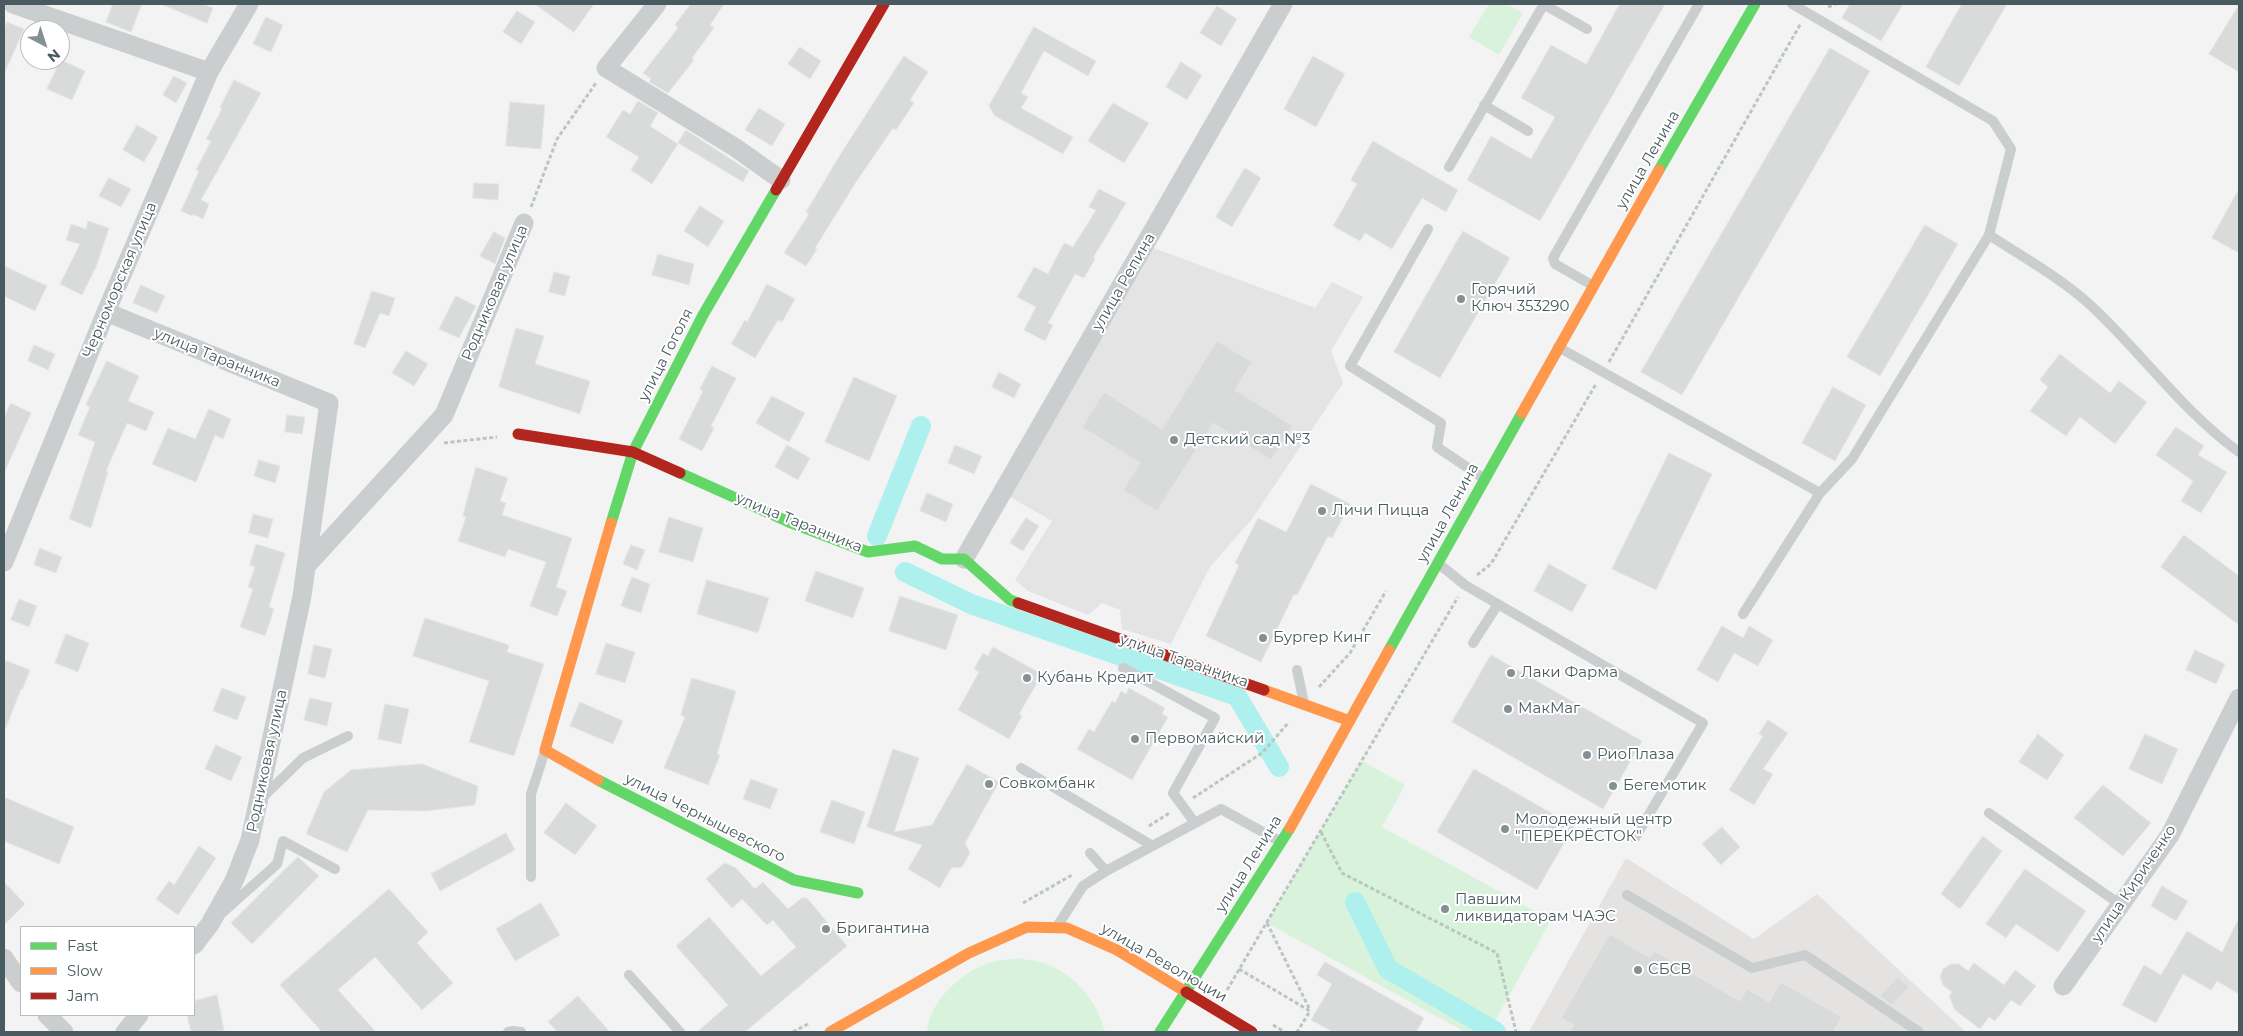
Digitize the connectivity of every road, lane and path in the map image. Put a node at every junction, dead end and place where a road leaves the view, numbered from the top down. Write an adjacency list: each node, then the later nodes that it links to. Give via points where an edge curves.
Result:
1 (12, 4): 14 (street)
2 (249, 4): 14 (street, Черноморская улица)
3 (657, 4): 13 (street)
4 (884, 4): 18 (street, улица Гоголя)
5 (1283, 4): 33 (street, улица Репина)
6 (1544, 4): 12 (lane); 15 (lane)
7 (1699, 4): 22 (lane, via 1553,258 1555,264)
8 (1756, 4): 22 (street, улица Ленина)
9 (1792, 4): 11 (lane)
10 (1836, 4): 11 (path)
11 (1807, 12): 21 (lane, via 1993,120 2011,149); 25 (path)
12 (1587, 29)
13 (606, 68): 18 (street, via 736,148); 19 (path, Родниковая улица, via 557,139)
14 (209, 72): 23 (street, Черноморская улица)
15 (1484, 105): 16 (lane); 17 (lane)
16 (1528, 131)
17 (1449, 167)
18 (781, 180): 29 (street, улица Гоголя, via 703,315)
19 (524, 224): 28 (street, Родниковая улица, via 444,415)
20 (1428, 230): 31 (lane, via 1350,366 1442,423 1437,447)
21 (1989, 235): 30 (lane, via 2058,279 2087,302 2176,397); 32 (lane, via 1852,459)
22 (1593, 286): 24 (street, улица Ленина)
23 (106, 312): 26 (street, улица Таранника); 34 (street, Черноморская улица)
24 (1558, 347): 25 (lane); 31 (street, улица Ленина)
25 (1603, 372): 32 (lane); 37 (path, via 1491,564)
26 (329, 403): 36 (street, Родниковая улица)
27 (518, 434): 28 (path); 29 (street, улица Таранника)
28 (416, 446): 36 (street, Родниковая улица)
29 (633, 452): 33 (street, улица Таранника, via 789,522 868,552 915,546 942,559); 50 (street, улица Гоголя)
30 (2239, 452)
31 (1484, 478): 35 (street, улица Ленина)
32 (1820, 493): 40 (lane)
33 (964, 559): 46 (street, улица Таранника, via 1010,600)
34 (4, 562)
35 (1438, 563): 37 (lane); 47 (street, улица Ленина)
36 (307, 565): 52 (street, Родниковая улица)
37 (1465, 585): 39 (lane); 56 (path)
38 (1386, 591): 42 (path)
39 (1498, 604): 41 (lane); 58 (lane, via 1704,723)
40 (1743, 614)
41 (1473, 643)
42 (1350, 653)
43 (1123, 668): 53 (lane, via 1215,718 1173,793)
44 (1297, 670): 46 (lane)
45 (2239, 698): 68 (street, улица Кириченко, via 2170,835)
46 (1304, 704): 47 (street, улица Таранника)
47 (1350, 721): 59 (street, улица Ленина)
48 (348, 736): 52 (lane, via 303,758)
49 (1274, 741): 53 (path, via 1262,753)
50 (545, 750): 64 (lane, via 531,794); 65 (street, улица Чернышевского, via 627,796 794,880)
51 (1021, 768): 57 (lane)
52 (258, 802): 70 (street, Родниковая улица, via 250,840 234,881)
53 (1182, 805): 55 (lane); 57 (path)
54 (1989, 812): 68 (lane)
55 (1195, 823): 59 (lane, via 1222,809); 60 (lane)
56 (1321, 832): 69 (path); 94 (path, via 1342,874 1497,953)
57 (1135, 835): 60 (lane)
58 (1634, 838)
59 (1282, 843): 78 (street, улица Ленина)
60 (1153, 846): 63 (lane)
61 (1093, 856): 63 (lane); 67 (path)
62 (335, 869): 70 (lane, via 284,841 277,864)
63 (1106, 871): 71 (lane, via 1083,886)
64 (531, 877)
65 (858, 893)
66 (1627, 895): 95 (lane, via 1752,968 1805,955)
67 (1020, 905)
68 (2121, 905): 77 (street, улица Кириченко)
69 (1267, 923): 74 (path); 80 (path)
70 (210, 924): 72 (street, Родниковая улица)
71 (1057, 927): 78 (street, улица Революции, via 1067,928 1117,950); 90 (street, улица Революции, via 1027,927 969,953)
72 (195, 944)
73 (4, 958): 76 (street)
74 (1239, 969): 79 (path); 80 (path)
75 (629, 975): 88 (lane)
76 (20, 982)
77 (2063, 986)
78 (1186, 991): 79 (street, улица Революции); 91 (street, улица Ленина)
79 (1215, 1010): 92 (street, улица Революции)
80 (1310, 1011): 93 (path)
81 (48, 1016): 84 (street)
82 (138, 1016): 85 (street)
83 (810, 1023): 89 (path)
84 (64, 1032)
85 (125, 1032)
86 (508, 1032): 87 (lane)
87 (521, 1032)
88 (680, 1032)
89 (793, 1032)
90 (830, 1032)
91 (1160, 1032)
92 (1252, 1032)
93 (1297, 1032)
94 (1516, 1032)
95 (1919, 1032)

